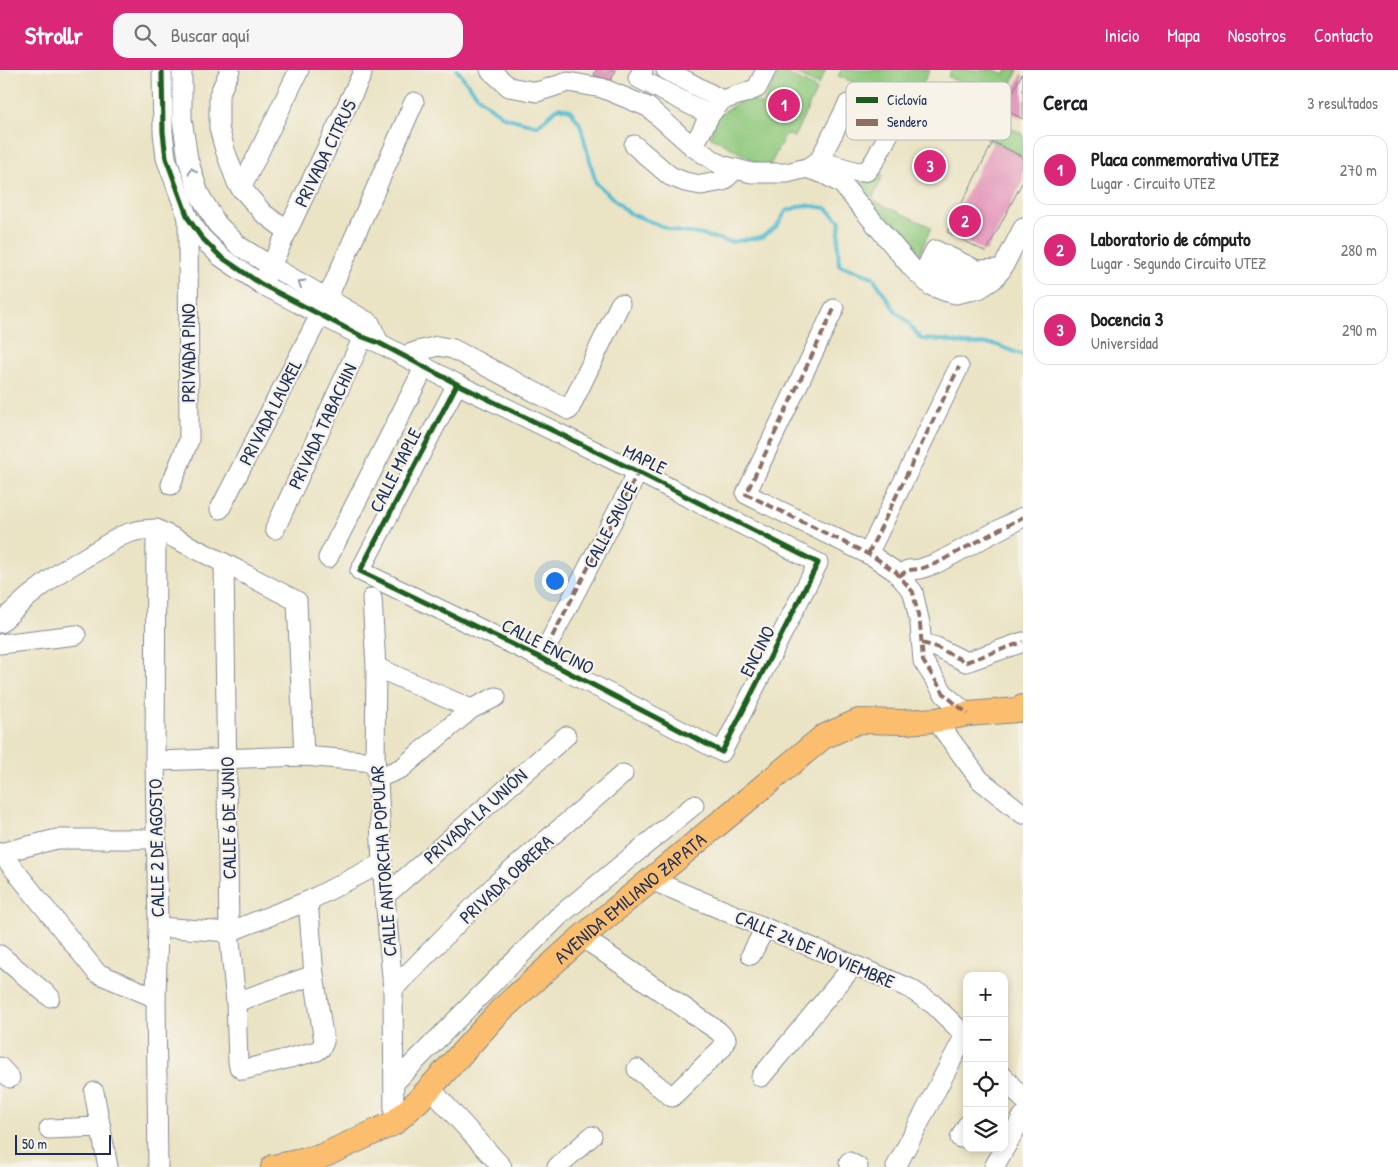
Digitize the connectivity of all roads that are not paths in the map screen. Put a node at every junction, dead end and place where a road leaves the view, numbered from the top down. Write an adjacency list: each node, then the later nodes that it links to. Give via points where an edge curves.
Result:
1 (162, 70): 17 (street, via 162,132 166,158)
2 (182, 70): 20 (street, one-way to 2, via 240,246 217,224 199,194 188,159 182,119)
3 (230, 70): 16 (street, PRIVADA CITRUS, via 219,95 219,128)
4 (299, 70): 16 (street)
5 (490, 70): 14 (street, via 509,87 538,92 568,82 602,88 648,107)
6 (643, 70): 12 (street, via 638,78)
7 (666, 70): 10 (street)
8 (766, 70): 10 (street, via 757,88)
9 (362, 74): 19 (street, PRIVADA CITRUS)
10 (722, 100): 12 (street)
11 (414, 102): 25 (street, PRIVADA LAUREL)
12 (710, 115): 14 (street)
13 (634, 145): 15 (street, via 670,176 685,182 701,185 723,181)
14 (693, 147): 15 (street, via 721,165)
15 (736, 169): 21 (street, via 752,174 787,173 813,164 842,184 931,286 956,294 979,289)
16 (241, 189): 19 (street, PRIVADA CITRUS, via 263,213)
17 (188, 218): 23 (street, via 221,258); 33 (street, PRIVADA PINO, via 189,440)
18 (1023, 228): 21 (street)
19 (287, 231): 20 (street, PRIVADA CITRUS)
20 (271, 266): 23 (street, PRIVADA CITRUS); 25 (street, one-way to 20)
21 (1002, 269): 22 (street)
22 (977, 270)
23 (261, 284): 25 (street)
24 (620, 304): 28 (street, via 569,410 453,349 438,346)
25 (324, 307): 27 (street, MAPLE); 34 (street, PRIVADA LAUREL)
26 (834, 310): 38 (street, via 746,494)
27 (371, 334): 28 (street, MAPLE); 36 (street, PRIVADA TABACHIN)
28 (404, 356): 29 (street, MAPLE)
29 (425, 366): 31 (street, MAPLE); 39 (street)
30 (959, 366): 38 (street)
31 (457, 384): 32 (street, MAPLE); 42 (street, CALLE MAPLE)
32 (638, 472): 41 (street, MAPLE); 50 (street, CALLE SAUCE)
33 (171, 485)
34 (220, 510)
35 (1023, 517): 43 (street, via 937,563 908,570)
36 (275, 529)
37 (156, 530): 40 (street); 45 (street, via 120,536 60,573); 61 (street, CALLE 2 DE AGOSTO)
38 (868, 554): 43 (street)
39 (328, 558)
40 (224, 563): 59 (street, via 297,601); 60 (street, CALLE 6 DE JUNIO)
41 (818, 563): 58 (street, ENCINO)
42 (360, 571): 50 (street, CALLE ENCINO)
43 (899, 576): 48 (street, via 913,592)
44 (372, 598): 51 (street, CALLE ANTORCHA POPULAR)
45 (0, 623)
46 (76, 636): 49 (street)
47 (1023, 642): 48 (street, via 966,662)
48 (922, 643): 55 (street, via 923,661 945,695)
49 (0, 644)
50 (541, 658): 58 (street, CALLE ENCINO)
51 (376, 667): 54 (street); 62 (street, CALLE ANTORCHA POPULAR)
52 (496, 697): 54 (street)
53 (1023, 707): 55 (main road, AVENIDA EMILIANO ZAPATA)
54 (471, 709): 62 (street, via 402,768)
55 (968, 714): 56 (main road, AVENIDA EMILIANO ZAPATA)
56 (936, 720): 65 (street, via 980,780); 69 (main road, AVENIDA EMILIANO ZAPATA, via 859,721 823,737)
57 (566, 736): 70 (street, PRIVADA LA UNIÓN)
58 (722, 752)
59 (304, 756): 60 (street); 62 (street)
60 (227, 758): 61 (street); 74 (street, CALLE 6 DE JUNIO)
61 (155, 761): 66 (street, CALLE 2 DE AGOSTO)
62 (376, 770): 68 (street, CALLE ANTORCHA POPULAR)
63 (623, 774): 80 (street, PRIVADA OBRERA, via 497,883)
64 (694, 805): 89 (street, via 558,917)
65 (1023, 814)
66 (156, 839): 67 (street, via 57,839); 72 (street, CALLE 2 DE AGOSTO)
67 (1, 853): 82 (street, via 97,974)
68 (382, 864): 70 (street, CALLE ANTORCHA POPULAR); 71 (street)
69 (651, 880): 73 (street, CALLE 24 DE NOVIEMBRE); 75 (main road, AVENIDA EMILIANO ZAPATA)
70 (385, 896): 80 (street, CALLE ANTORCHA POPULAR)
71 (308, 901): 74 (street); 79 (street)
72 (158, 927): 74 (street); 82 (street, CALLE 2 DE AGOSTO)
73 (765, 928): 77 (street); 78 (street, CALLE 24 DE NOVIEMBRE)
74 (229, 932): 83 (street, CALLE 6 DE JUNIO)
75 (582, 937): 86 (street, via 726,1038 722,1048 672,1097); 90 (main road, AVENIDA EMILIANO ZAPATA, via 501,1010)
76 (0, 955): 81 (street)
77 (751, 955)
78 (854, 965): 84 (street, CALLE 24 DE NOVIEMBRE, via 909,988 933,1004); 87 (street)
79 (314, 975): 83 (street); 83 (street, CALLE 6 DE JUNIO, via 324,1042 317,1052 243,1070 238,1062)
80 (393, 989): 89 (street, CALLE ANTORCHA POPULAR)
81 (50, 997)
82 (156, 998): 100 (street, CALLE 2 DE AGOSTO)
83 (236, 1002)
84 (963, 1033)
85 (963, 1042): 104 (street)
86 (637, 1069)
87 (760, 1077)
88 (1008, 1082): 92 (street)
89 (394, 1083): 94 (street, CALLE ANTORCHA POPULAR)
90 (430, 1088): 94 (main road, AVENIDA EMILIANO ZAPATA); 102 (street)
91 (94, 1092): 95 (street)
92 (1023, 1099)
93 (1023, 1116): 105 (street)
94 (394, 1123): 98 (main road, AVENIDA EMILIANO ZAPATA)
95 (101, 1127): 96 (street); 99 (street)
96 (49, 1129)
97 (592, 1136): 103 (street)
98 (324, 1162): 101 (main road, AVENIDA EMILIANO ZAPATA)
99 (108, 1167)
100 (158, 1167)
101 (272, 1167)
102 (502, 1167)
103 (557, 1167)
104 (896, 1167)
105 (994, 1167)

